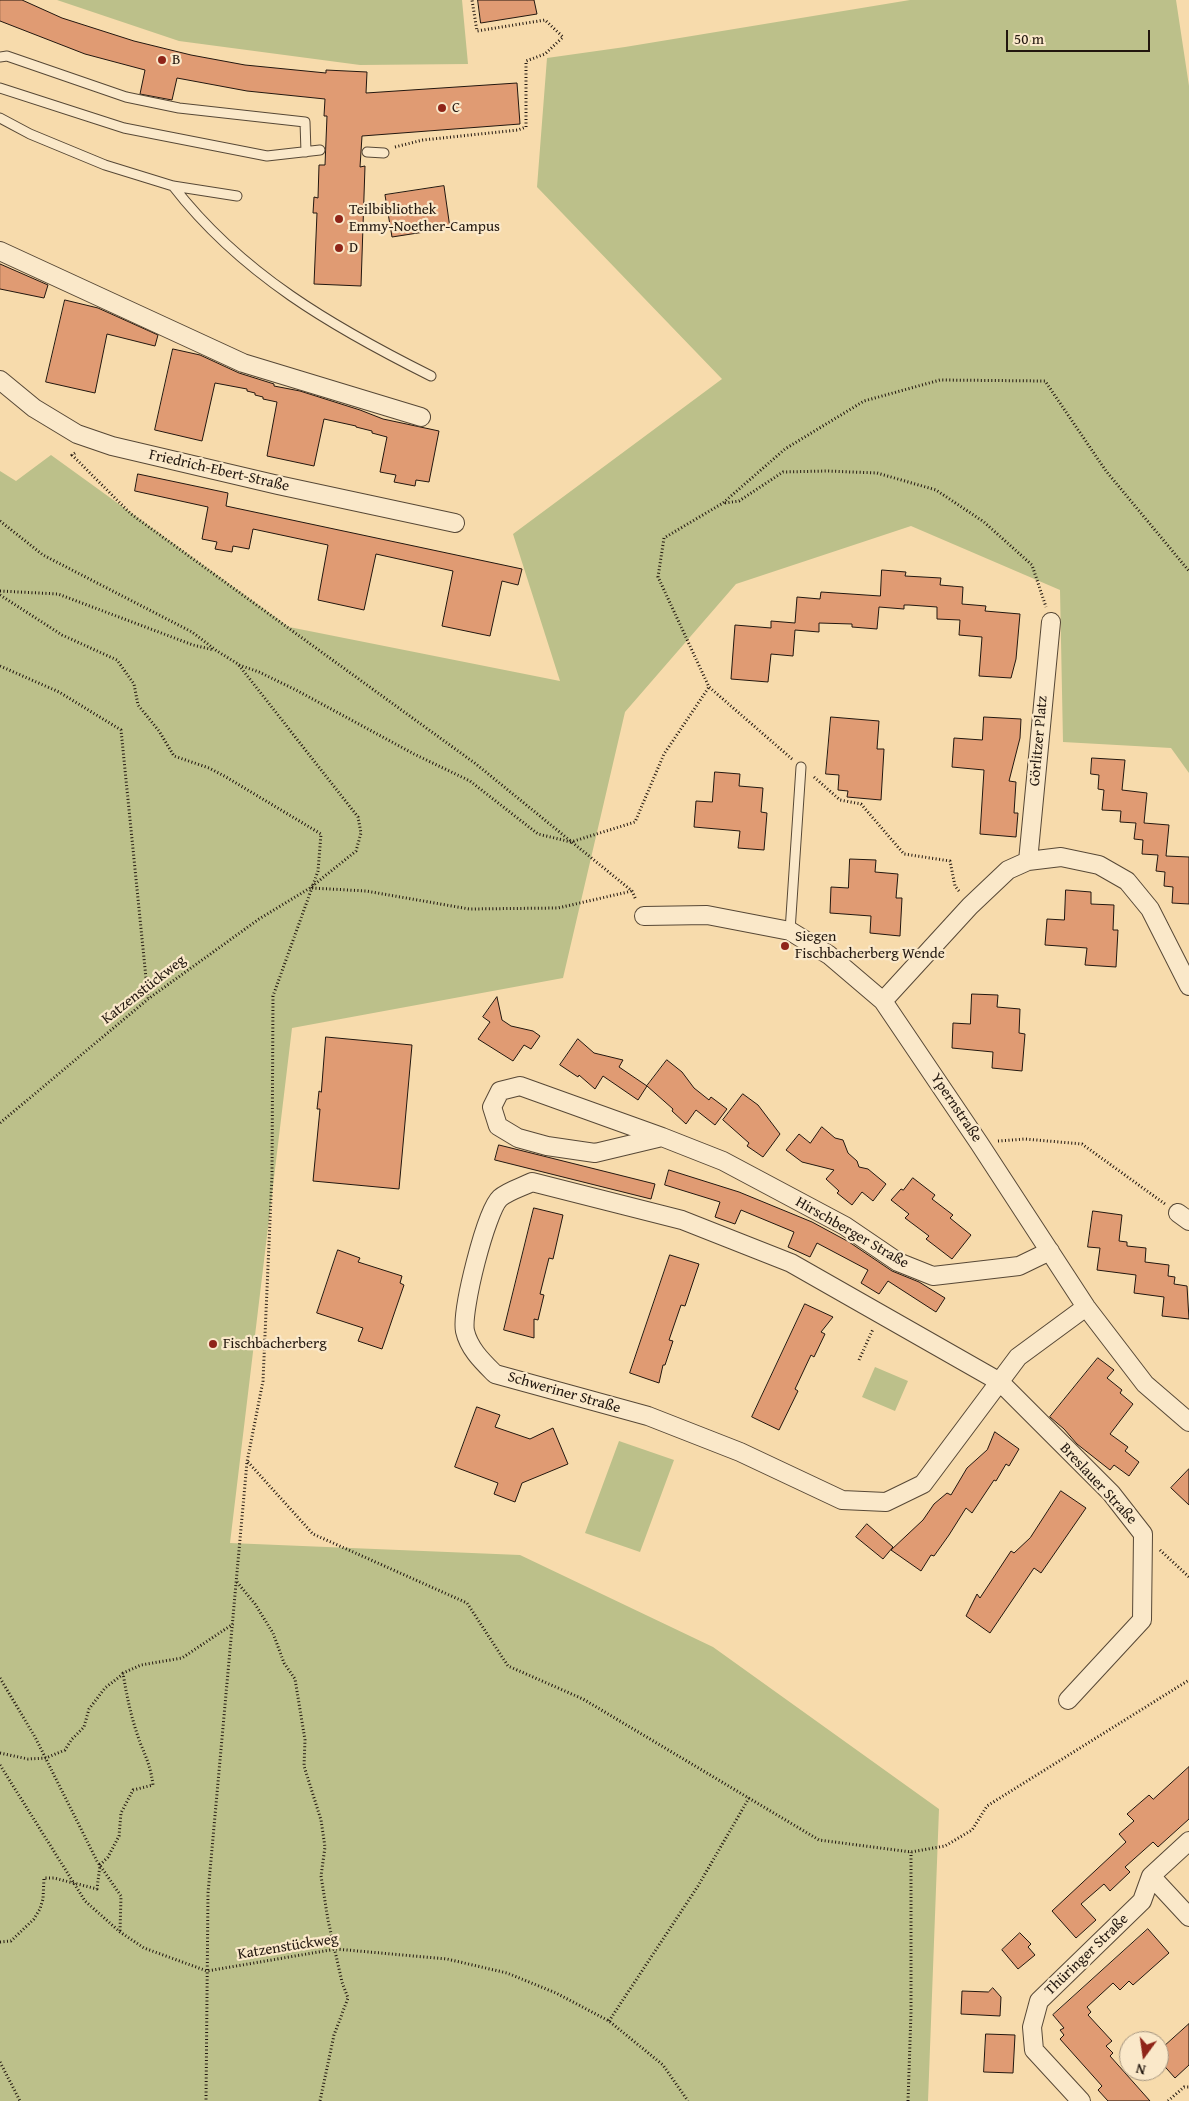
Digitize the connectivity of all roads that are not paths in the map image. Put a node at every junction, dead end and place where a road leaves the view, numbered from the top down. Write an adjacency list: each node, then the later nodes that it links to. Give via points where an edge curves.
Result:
1 (0, 57): 5 (lane, via 8,56 126,97 179,108 305,122)
2 (0, 88): 5 (lane, via 134,130 267,156)
3 (0, 118): 8 (lane, via 106,165)
4 (320, 150): 5 (lane)
5 (306, 152)
6 (367, 152): 7 (lane)
7 (384, 154)
8 (173, 186): 9 (lane); 11 (lane, via 194,213 275,286 336,327)
9 (237, 196)
10 (0, 250): 13 (street, via 243,363)
11 (431, 376)
12 (0, 380): 14 (street, Friedrich-Ebert-Straße, via 34,408 77,434 112,446)
13 (421, 417)
14 (455, 523)
15 (1051, 622): 17 (street, Görlitzer Platz)
16 (801, 767): 19 (lane)
17 (1028, 861): 20 (street, via 1061,857 1099,865 1127,881 1150,909); 21 (street, via 1008,870 970,906)
18 (644, 916): 19 (street, Ypernstraße, via 707,915)
19 (790, 931): 21 (street, Ypernstraße, via 828,955)
20 (1189, 986)
21 (883, 1001): 23 (street, Ypernstraße)
22 (662, 1137): 22 (street, Hirschberger Straße, via 520,1086 500,1091 492,1107 498,1126 518,1138 547,1146 595,1153); 23 (street, Hirschberger Straße, via 723,1161 845,1226 898,1262 933,1276 1019,1266)
23 (1050, 1250): 24 (street, Ypernstraße)
24 (1086, 1307): 25 (street, Schweriner Straße, via 1018,1357); 26 (street, Ypernstraße, via 1145,1384)
25 (1000, 1382): 25 (street, Schweriner Straße, via 791,1263 682,1220 532,1182 500,1198 482,1235 466,1306 465,1331 477,1357 496,1374 648,1416 740,1452 842,1500 886,1502 923,1484); 27 (street, Breslauer Straße, via 1111,1493 1144,1534 1142,1620)
26 (1189, 1422)
27 (1068, 1700)
28 (1189, 1841): 29 (street, Thüringer Straße)
29 (1151, 1876): 30 (street); 31 (street, Thüringer Straße, via 1142,1901 1039,2001 1032,2027 1034,2050)
30 (1189, 1917)
31 (1081, 2101)

